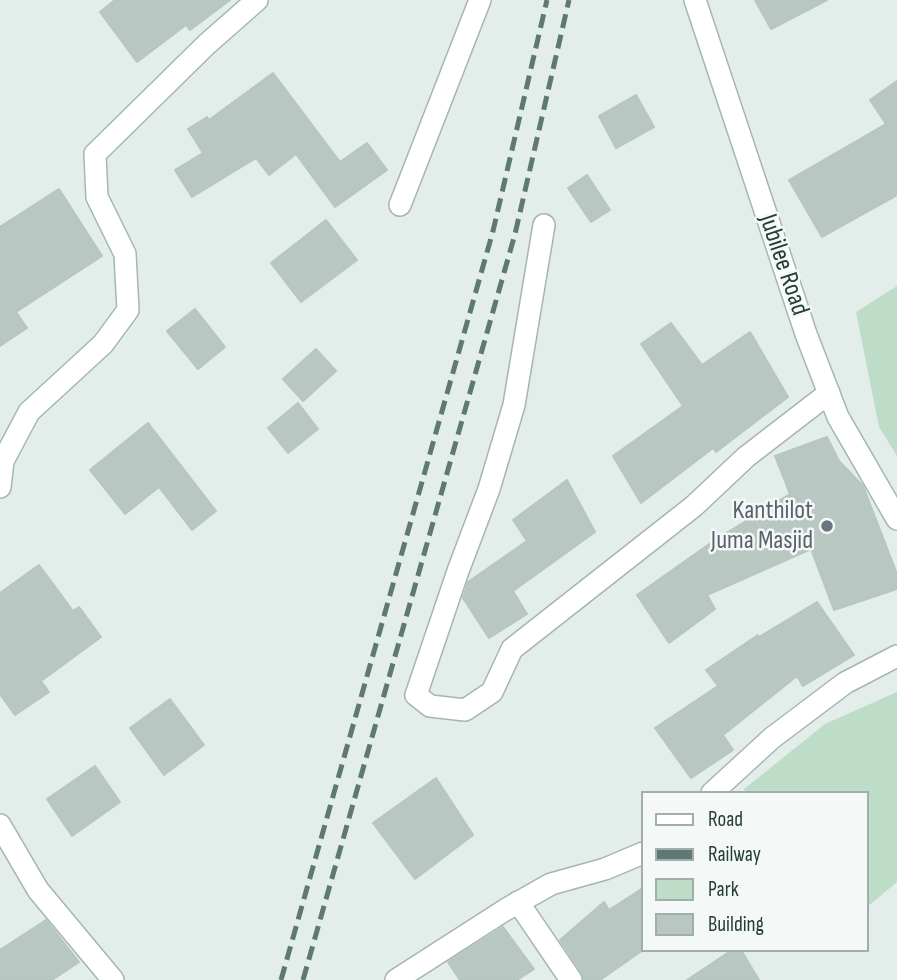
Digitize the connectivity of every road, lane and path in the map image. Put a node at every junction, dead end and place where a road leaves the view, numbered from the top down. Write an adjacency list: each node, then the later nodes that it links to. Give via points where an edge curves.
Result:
1 (480, 0): 4 (street)
2 (695, 0): 6 (street, Jubilee Road)
3 (253, 1): 7 (street, via 95,154 97,197 125,254 128,310 103,344 29,412 3,461)
4 (400, 205)
5 (544, 225): 6 (street, via 514,405 416,695 430,706 465,710 492,692 512,649)
6 (829, 393): 8 (street, Jubilee Road)
7 (0, 487)
8 (897, 519)
9 (897, 656): 10 (street, via 845,683 772,738)
10 (714, 791)
11 (0, 825): 14 (street, via 38,890)
12 (642, 853): 13 (street, via 551,884)
13 (518, 902): 15 (street); 16 (street)
14 (113, 980)
15 (396, 980)
16 (571, 980)

